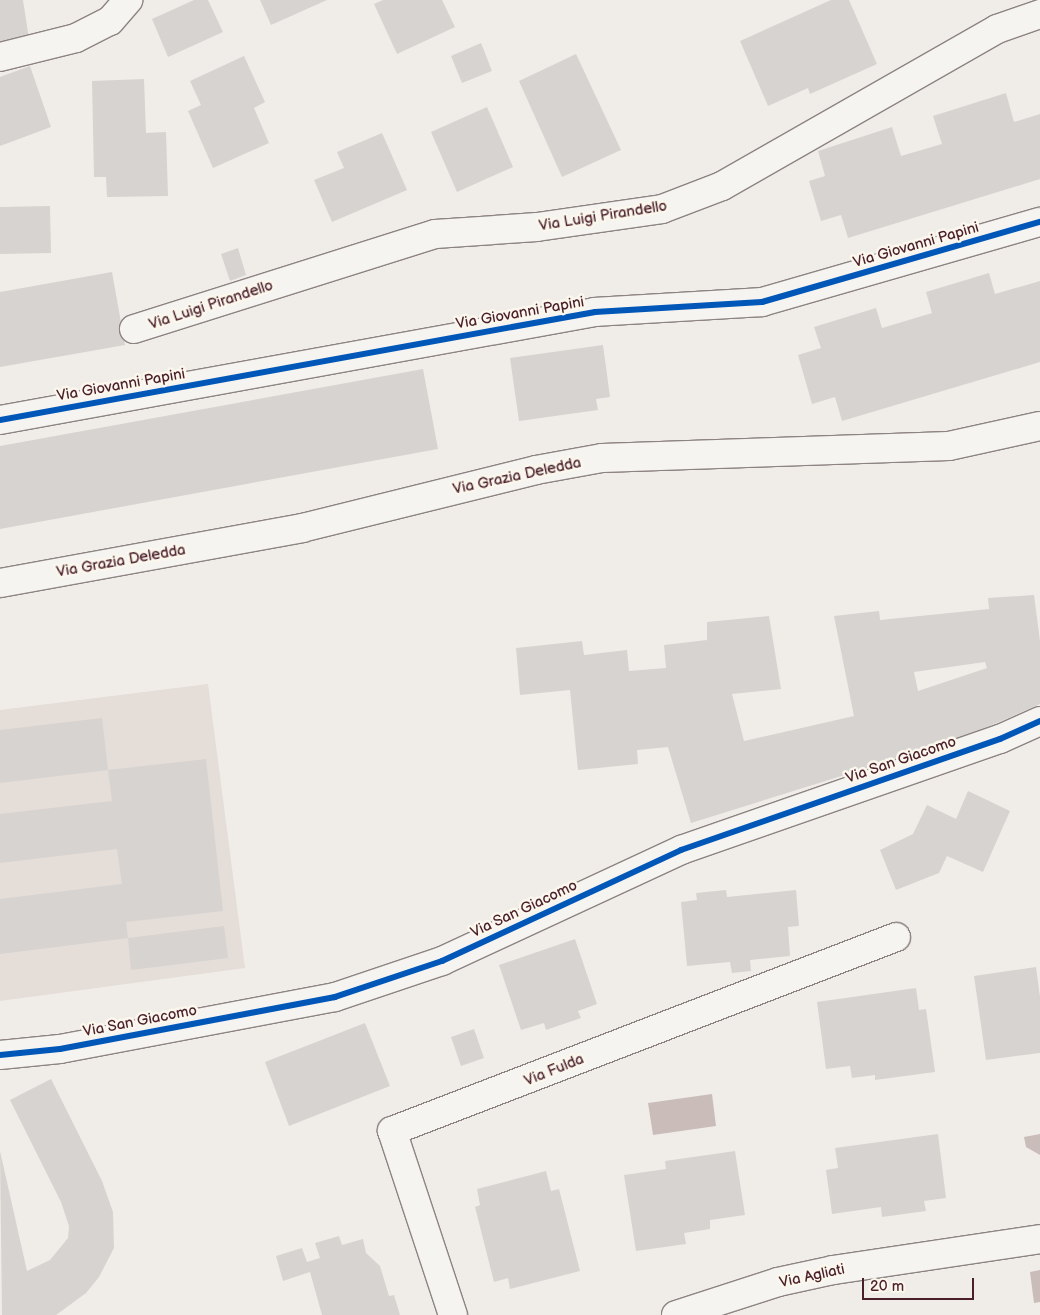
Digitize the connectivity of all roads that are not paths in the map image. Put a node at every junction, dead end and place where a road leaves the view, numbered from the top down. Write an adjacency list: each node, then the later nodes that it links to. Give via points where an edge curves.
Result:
1 (128, 0): 3 (street, via 110,21 76,38)
2 (1040, 14): 5 (street, Via Luigi Pirandello, via 998,29 722,186 662,210 537,227 435,234)
3 (0, 57)
4 (1040, 222): 6 (street, Via Giovanni Papini, via 762,302 595,312)
5 (134, 329)
6 (0, 420)
7 (1040, 426): 8 (street, Via Grazia Deledda, via 949,446 602,458 536,470 302,528)
8 (0, 583)
9 (1040, 721): 11 (street, Via San Giacomo, via 1000,739 681,850 442,961 335,997 60,1049)
10 (896, 937): 13 (street, Via Fulda, via 392,1131)
11 (0, 1054)
12 (1040, 1239): 14 (street, Via Agliati, via 824,1272 778,1282)
13 (453, 1315)
14 (676, 1315)

